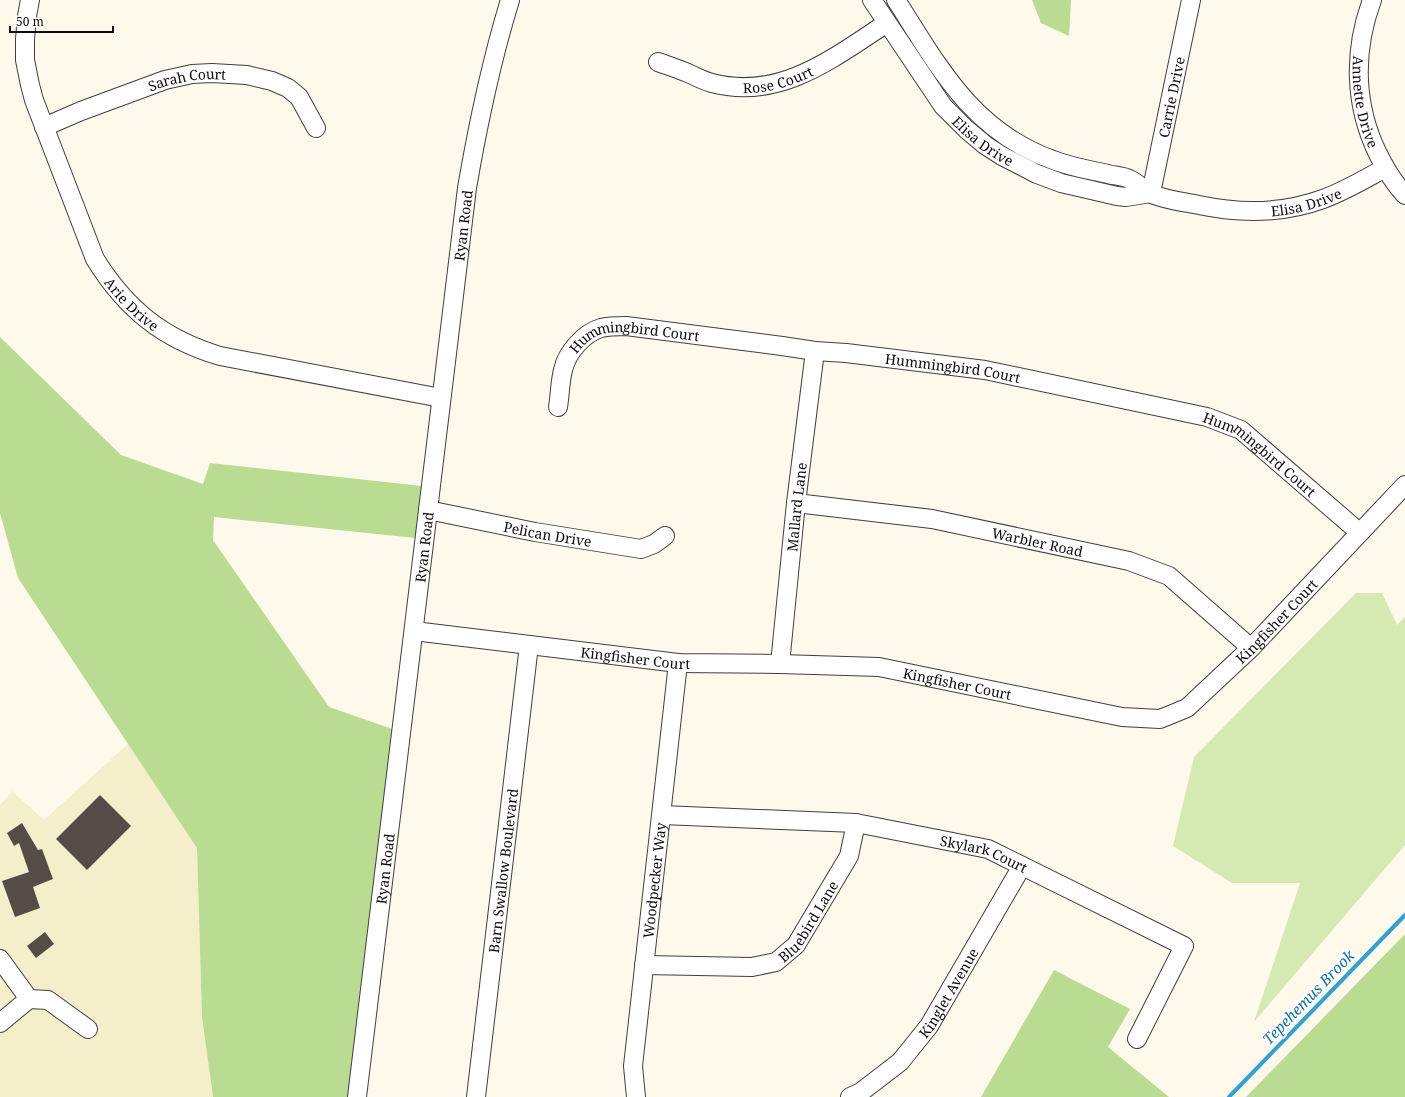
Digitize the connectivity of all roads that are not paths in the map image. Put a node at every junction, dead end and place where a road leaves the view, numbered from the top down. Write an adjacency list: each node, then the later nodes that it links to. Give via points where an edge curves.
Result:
1 (30, 0): 11 (street, Arie Drive, via 25,60 34,100)
2 (510, 0): 19 (street, Ryan Road, via 484,95 476,139)
3 (872, 0): 7 (street, Elisa Drive)
4 (896, 0): 9 (street, Elisa Drive)
5 (1191, 0): 16 (street, Carrie Drive)
6 (1372, 0): 15 (street, Annette Drive, via 1359,48 1359,93 1372,142)
7 (887, 23): 8 (street, Rose Court, via 821,65 795,78 774,84 724,86); 10 (street, Elisa Drive)
8 (658, 62)
9 (959, 93): 10 (street); 13 (street, Elisa Drive, via 988,123)
10 (943, 106): 14 (street, Elisa Drive, via 985,145)
11 (44, 127): 12 (street, Sarah Court, via 165,80 212,73 247,75 288,88 299,97); 19 (street, Arie Drive, via 95,259 119,293 156,327 184,343 220,356)
12 (316, 128)
13 (1027, 149): 14 (street); 16 (street, Elisa Drive, via 1064,164 1130,179)
14 (1019, 166): 16 (street, Elisa Drive, via 1061,183 1110,194 1126,197)
15 (1385, 168): 16 (street, Elisa Drive, via 1324,199 1273,211 1222,210); 17 (street, Annette Drive)
16 (1151, 193)
17 (1405, 194)
18 (815, 351): 20 (street, Hummingbird Court, via 626,326 599,328 583,338 569,354 563,369); 22 (street, Mallard Lane); 24 (street, Hummingbird Court, via 985,370 1207,418 1241,430)
19 (441, 398): 23 (street, Ryan Road)
20 (558, 407)
21 (1405, 484): 24 (street, Kingfisher Court)
22 (796, 503): 28 (street, Warbler Road, via 932,519 1129,561 1169,576); 30 (street, Mallard Lane)
23 (428, 510): 25 (street, Pelican Drive, via 535,532 641,549); 26 (street, Ryan Road)
24 (1359, 532): 28 (street, Kingfisher Court)
25 (665, 536)
26 (414, 631): 27 (street, Kingfisher Court); 40 (street, Ryan Road)
27 (529, 645): 29 (street, Kingfisher Court); 41 (street, Barn Swallow Boulevard)
28 (1251, 648): 30 (street, Kingfisher Court, via 1187,708 1160,719 1122,717 879,667)
29 (678, 663): 30 (street, Kingfisher Court); 31 (street, Woodpecker Way)
30 (780, 664)
31 (662, 816): 32 (street, Skylark Court); 35 (street, Woodpecker Way)
32 (856, 823): 33 (street, Skylark Court, via 988,849); 35 (street, Bluebird Lane, via 849,856 796,945 776,962 752,967)
33 (1022, 866): 39 (street, Skylark Court, via 1184,946); 43 (street, Kinglet Avenue, via 929,1026 900,1062 861,1092)
34 (0, 959): 36 (street)
35 (644, 965): 42 (street, Woodpecker Way, via 633,1066)
36 (29, 999): 37 (street); 38 (street, via 48,1000)
37 (0, 1023)
38 (88, 1029)
39 (1138, 1040)
40 (356, 1097)
41 (476, 1097)
42 (636, 1097)
43 (850, 1097)

